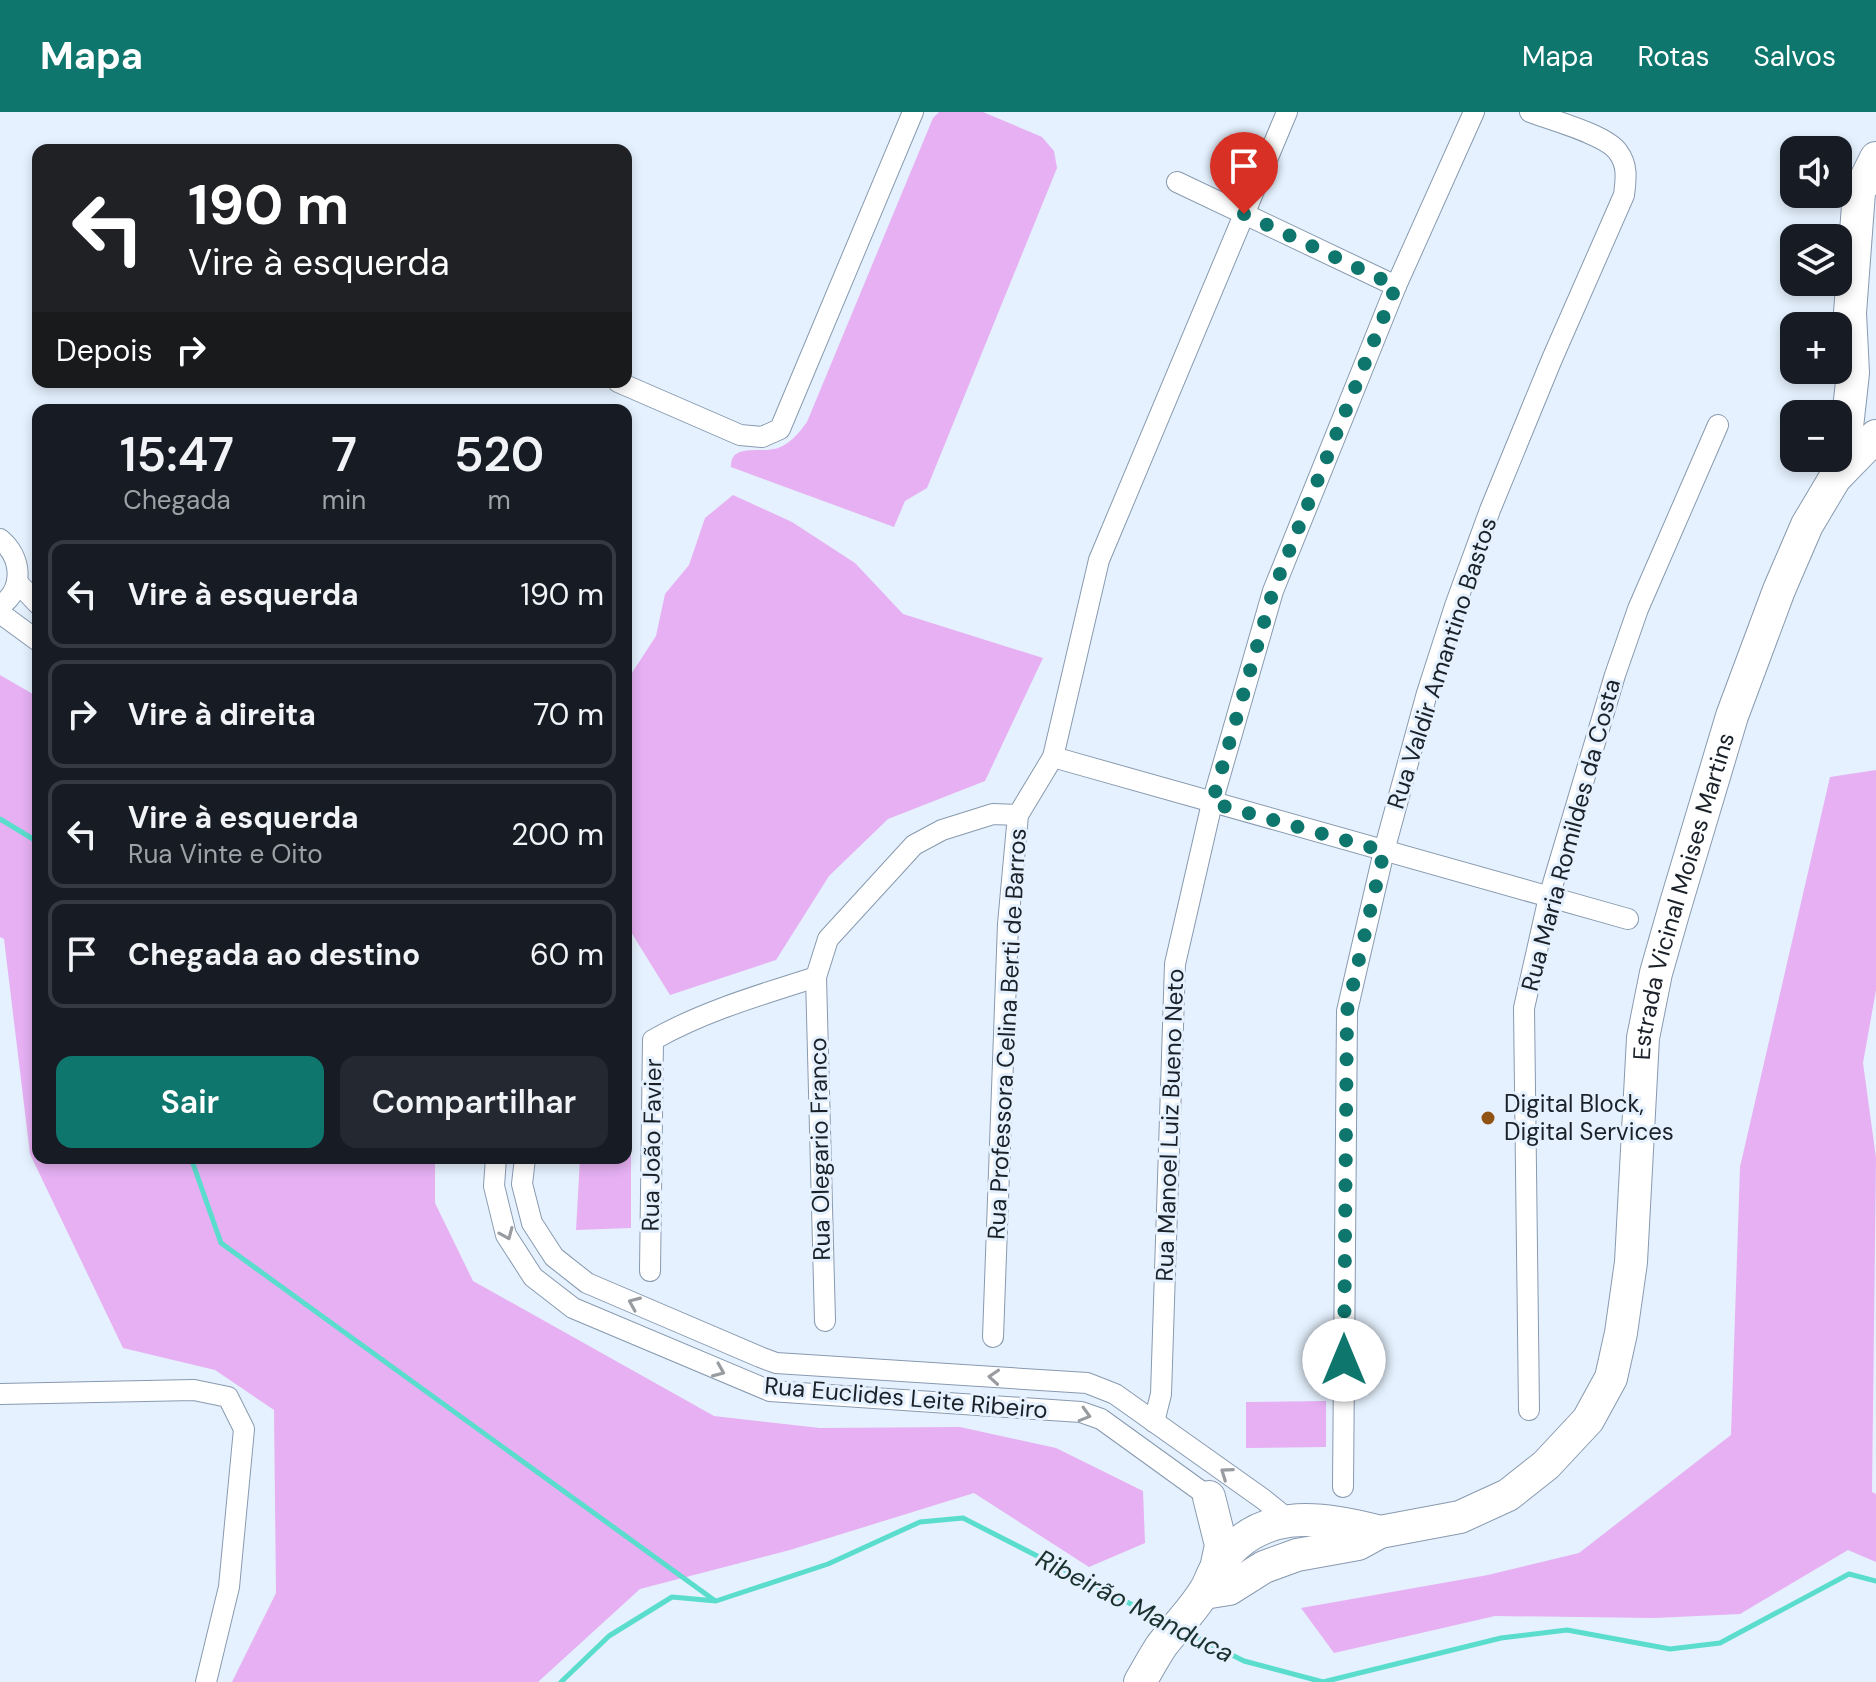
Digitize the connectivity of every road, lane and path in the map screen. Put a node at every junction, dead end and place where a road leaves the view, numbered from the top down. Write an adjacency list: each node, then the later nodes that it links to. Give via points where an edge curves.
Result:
1 (913, 112): 11 (street, via 780,429 762,437 740,435)
2 (1287, 112): 7 (street, Rua Professora Celina Berti de Barros)
3 (1474, 112): 8 (street, Rua Manoel Luiz Bueno Neto)
4 (1530, 112): 24 (street, Rua Valdir Amantino Bastos, via 1601,139 1618,151 1627,172 1624,195 1490,510 1427,693)
5 (1876, 158): 9 (main road, via 1859,192)
6 (1177, 182): 7 (street)
7 (1244, 214): 8 (street); 21 (street, Rua Professora Celina Berti de Barros, via 1099,560)
8 (1396, 286): 22 (street, Rua Manoel Luiz Bueno Neto, via 1273,591)
9 (1854, 287): 10 (main road); 14 (main road, via 1853,373)
10 (1876, 343)
11 (632, 388)
12 (1718, 425): 25 (street, Rua Maria Romildes da Costa, via 1638,609)
13 (1876, 436): 14 (main road)
14 (1835, 478): 45 (main road, Estrada Vicinal Moises Martins, via 1807,525 1732,716 1656,973 1643,1038 1631,1262 1611,1378 1588,1420 1546,1465 1508,1495 1460,1517)
15 (0, 539): 16 (street, via 17,560)
16 (17, 582): 17 (street); 18 (street)
17 (32, 598)
18 (0, 606)
19 (0, 613): 20 (street)
20 (32, 637)
21 (1053, 757): 22 (street); 23 (street, Rua Professora Celina Berti de Barros)
22 (1212, 803): 24 (street); 38 (street, Rua Manoel Luiz Bueno Neto, via 1175,964 1161,1394)
23 (1018, 815): 27 (street, via 993,814 914,845 828,939); 32 (street, Rua Professora Celina Berti de Barros, via 1008,924)
24 (1384, 851): 25 (street); 42 (street, Rua Valdir Amantino Bastos, via 1347,1011)
25 (1549, 897): 26 (street); 37 (street, Rua Maria Romildes da Costa, via 1524,1008)
26 (1628, 919)
27 (816, 977): 30 (street, Rua João Favier, via 733,1003 653,1040); 31 (street, Rua Olegario Franco)
28 (496, 1164): 34 (street, Rua Euclides Leite Ribeiro, one-way to 34, via 494,1186 506,1235 533,1277 573,1308 750,1384)
29 (524, 1164): 33 (street, Rua Euclides Leite Ribeiro, one-way to 29, via 776,1363 587,1283 554,1257 532,1223 522,1184)
30 (650, 1271)
31 (825, 1321)
32 (993, 1337)
33 (806, 1365): 34 (street); 36 (street, Rua Euclides Leite Ribeiro, one-way to 33, via 1087,1383)
34 (805, 1393): 39 (street, Rua Euclides Leite Ribeiro, one-way to 39, via 1081,1412)
35 (0, 1394): 50 (street, via 194,1390 228,1397 244,1429 229,1587)
36 (1135, 1408): 38 (street, Rua Euclides Leite Ribeiro); 39 (street, via 1123,1417)
37 (1529, 1410)
38 (1154, 1422): 40 (street, Rua Euclides Leite Ribeiro)
39 (1119, 1432): 41 (street, Rua Euclides Leite Ribeiro)
40 (1174, 1436): 41 (street, via 1169,1451); 44 (street, Rua Euclides Leite Ribeiro, one-way to 40)
41 (1156, 1459): 43 (street, Rua Euclides Leite Ribeiro)
42 (1343, 1487)
43 (1209, 1497): 46 (street, Rua Euclides Leite Ribeiro); 49 (main road, via 1221,1545)
44 (1289, 1520): 45 (main road, Estrada Vicinal Moises Martins, via 1316,1518); 46 (main road, Estrada Vicinal Moises Martins); 47 (main road, via 1298,1536)
45 (1380, 1532): 47 (main road, Estrada Vicinal Moises Martins, via 1358,1544)
46 (1238, 1543): 48 (main road); 49 (main road, Estrada Vicinal Moises Martins)
47 (1297, 1555): 48 (main road, Estrada Vicinal Moises Martins)
48 (1264, 1567): 49 (main road, Estrada Vicinal Moises Martins, via 1229,1589)
49 (1206, 1588): 51 (main road)
50 (206, 1682)
51 (1140, 1682)

